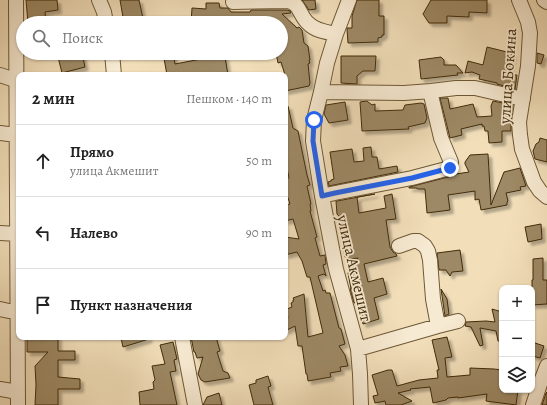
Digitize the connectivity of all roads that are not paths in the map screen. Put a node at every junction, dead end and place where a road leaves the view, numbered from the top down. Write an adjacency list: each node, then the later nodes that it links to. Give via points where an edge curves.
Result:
1 (16, 0): 13 (street)
2 (99, 0): 8 (street)
3 (349, 0): 9 (street, улица Акмешит)
4 (518, 0): 16 (street, улица Бокина, via 530,33)
5 (544, 0): 7 (street)
6 (233, 2): 9 (street, via 292,2 315,29)
7 (547, 2)
8 (105, 16)
9 (336, 34): 15 (street, улица Акмешит)
10 (113, 60): 11 (street)
11 (114, 72)
12 (0, 75): 13 (street)
13 (16, 78): 18 (street)
14 (430, 91): 15 (street); 16 (street, via 475,88); 19 (street, via 451,162 450,168)
15 (321, 92): 19 (street, улица Акмешит, via 314,120 313,141)
16 (523, 99): 20 (street, улица Бокина, via 519,122 522,149 534,182)
17 (0, 133): 18 (street)
18 (16, 135)
19 (322, 196): 30 (street, улица Акмешит, via 336,270)
20 (547, 197)
21 (0, 233): 22 (street)
22 (16, 234)
23 (399, 246): 27 (street, via 418,241 428,251)
24 (0, 309): 25 (street)
25 (16, 310)
26 (458, 321): 27 (street)
27 (438, 326): 30 (street)
28 (18, 340): 33 (street)
29 (183, 340): 34 (street)
30 (358, 349): 35 (street, улица Акмешит)
31 (547, 366): 36 (street)
32 (0, 389): 33 (street)
33 (18, 399)
34 (195, 405)
35 (361, 405)
36 (533, 405)

